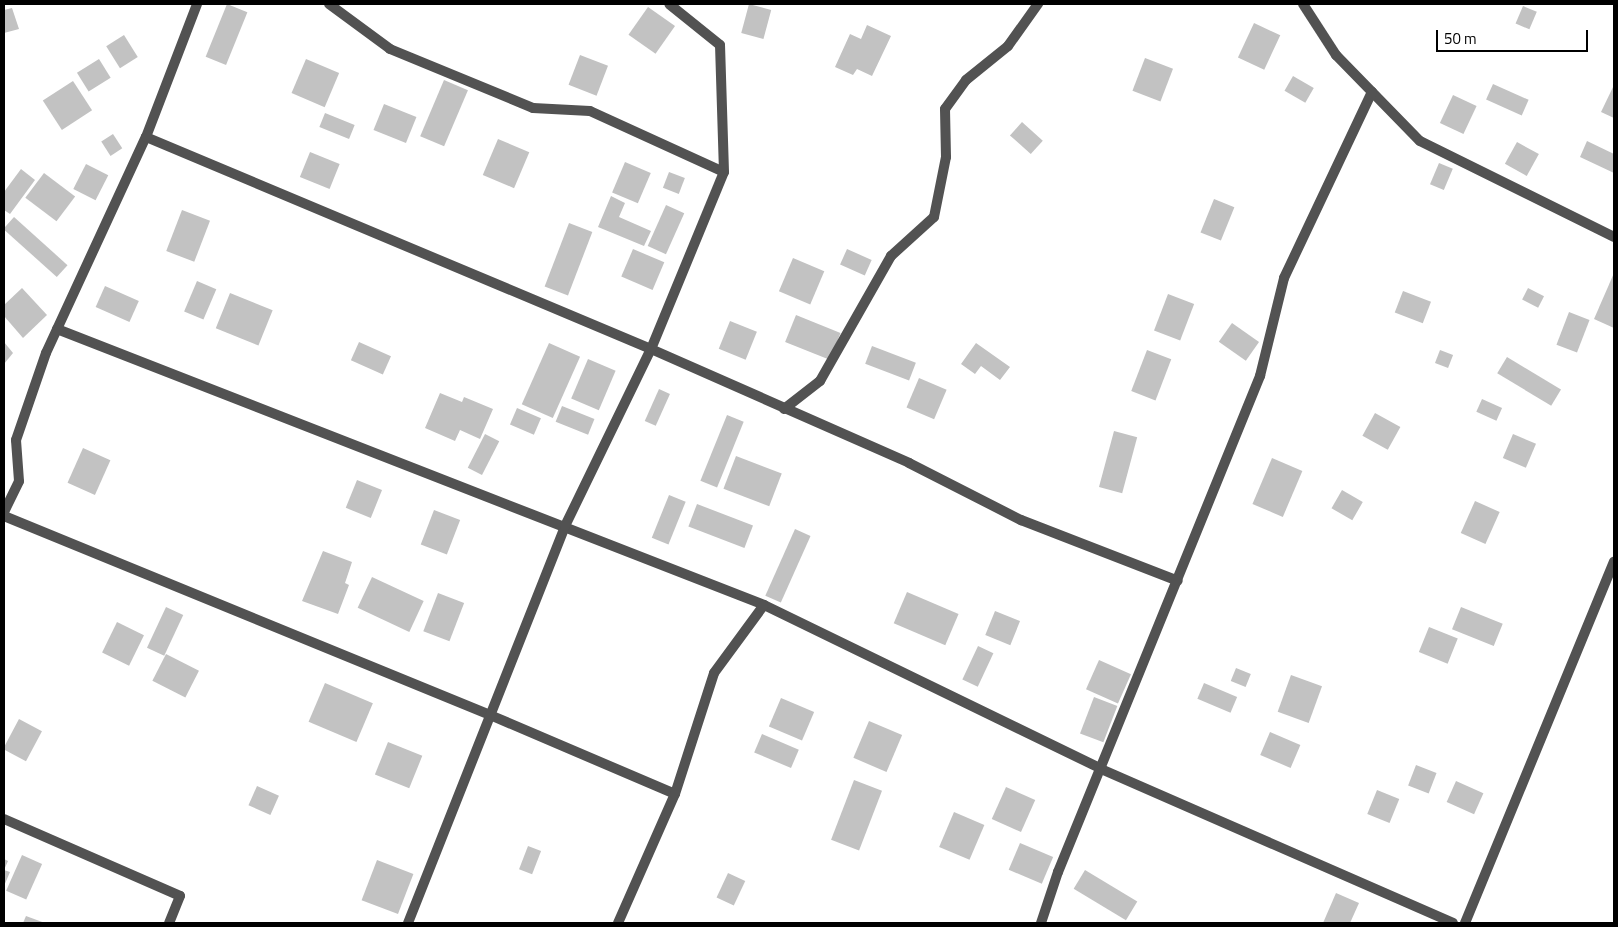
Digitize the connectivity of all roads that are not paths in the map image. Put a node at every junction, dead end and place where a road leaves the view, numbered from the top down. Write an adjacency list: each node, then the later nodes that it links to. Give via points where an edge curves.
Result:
1 (197, 4): 7 (street)
2 (329, 4): 8 (street, via 390,49 533,108 590,111)
3 (669, 4): 8 (street, via 720,46)
4 (1038, 4): 12 (street, via 1008,46 966,80 945,109 946,157 934,216 891,256 820,381)
5 (1302, 4): 6 (street, via 1336,56)
6 (1372, 92): 9 (street, via 1420,141); 16 (street, via 1284,278 1260,376)
7 (146, 136): 10 (street); 11 (street)
8 (724, 172): 11 (street)
9 (1614, 237)
10 (57, 329): 13 (street, via 16,440 19,481); 14 (street)
11 (651, 349): 12 (street); 14 (street)
12 (784, 409): 16 (street, via 909,463 1021,520)
13 (4, 514): 18 (street)
14 (565, 526): 17 (street); 18 (street)
15 (1614, 562): 27 (street)
16 (1178, 581): 19 (street)
17 (764, 605): 19 (street); 20 (street, via 714,673)
18 (490, 715): 20 (street); 23 (street)
19 (1101, 769): 25 (street); 26 (street)
20 (675, 794): 24 (street)
21 (4, 818): 22 (street, via 180,896)
22 (169, 923)
23 (408, 923)
24 (618, 923)
25 (1040, 923)
26 (1453, 923)
27 (1465, 923)

